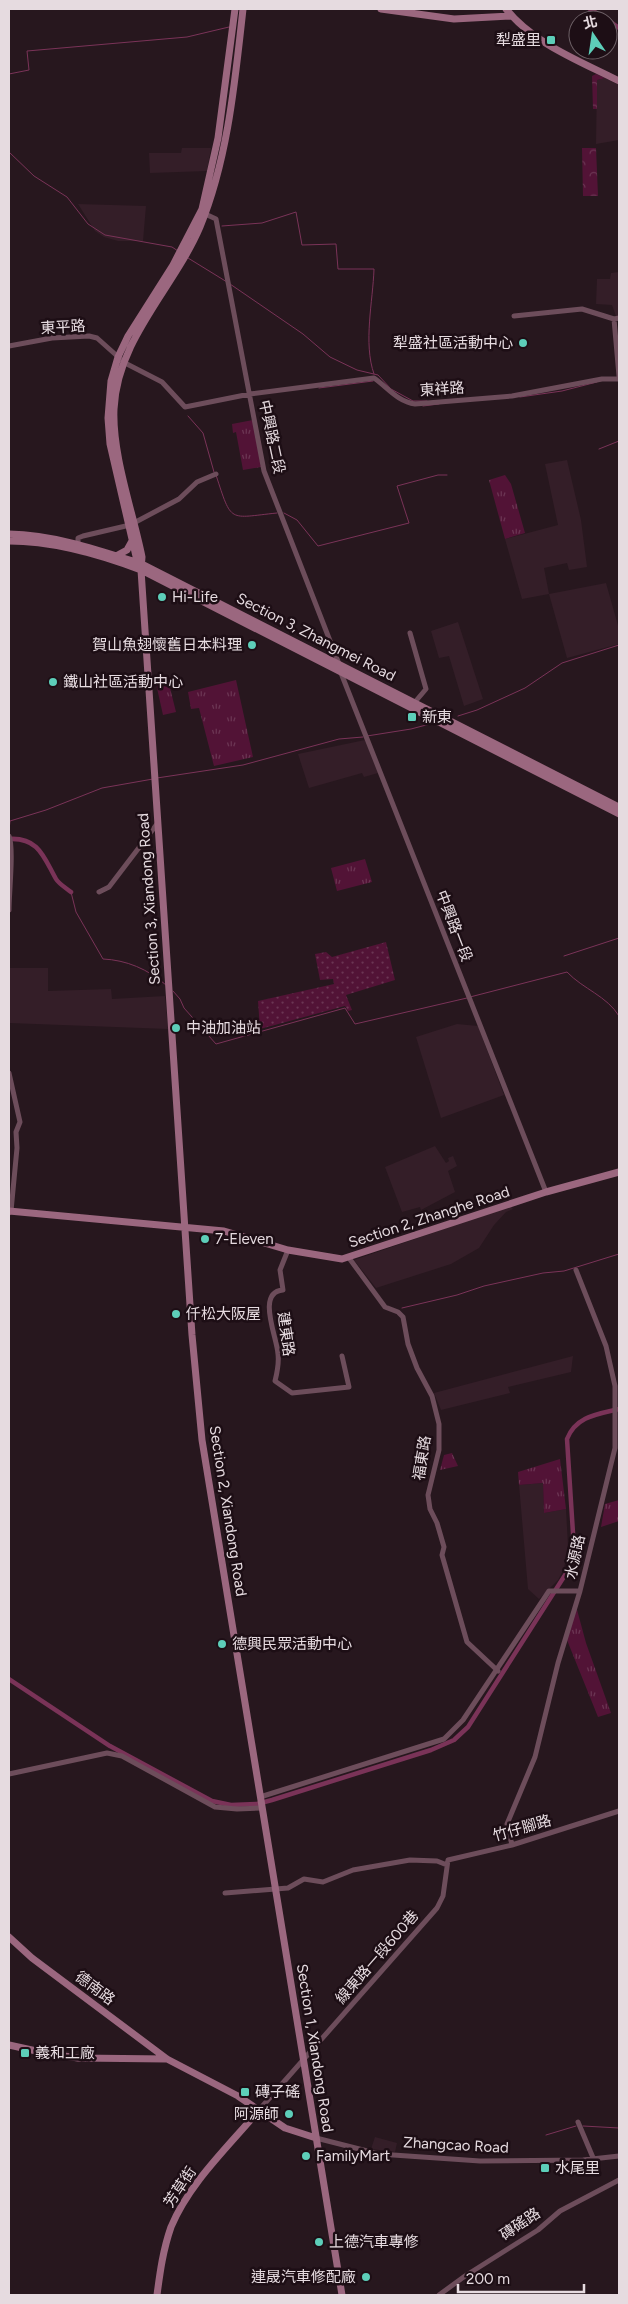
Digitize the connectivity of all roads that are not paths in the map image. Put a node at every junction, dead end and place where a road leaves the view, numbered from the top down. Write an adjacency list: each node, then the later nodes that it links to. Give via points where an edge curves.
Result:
1 (235, 9): 7 (main road, via 218,138)
2 (243, 9): 7 (main road, via 227,129)
3 (382, 9): 5 (main road, via 454,19)
4 (506, 9): 5 (main road)
5 (512, 16): 6 (main road, via 525,30 551,46)
6 (619, 81)
7 (203, 213): 11 (main road, via 174,265 135,323); 12 (main road, via 182,263 145,320); 14 (street, 中興路二段, via 216,219)
8 (514, 316): 9 (street, via 582,309)
9 (617, 318): 13 (street)
10 (9, 346): 11 (street, 東平路, via 52,338 89,336 97,338)
11 (118, 357): 12 (street, 東平路); 17 (main road, via 111,381 110,444)
12 (125, 363): 15 (street, 東平路, via 162,382); 17 (main road, via 114,409 116,438)
13 (619, 377): 14 (street, 東祥路, via 506,397 415,404 386,389 374,378)
14 (250, 394): 15 (street, 東祥路); 25 (street, 中興路二段, via 264,471)
15 (185, 407)
16 (216, 474): 17 (street, via 196,482 178,499)
17 (132, 524): 19 (main road); 21 (street, via 78,538); 23 (main road)
18 (9, 534): 21 (main road, Section 3, Zhangmei Road)
19 (132, 540): 22 (main road, via 127,550); 23 (main road)
20 (9, 541): 23 (main road, Section 3, Zhangmei Road, via 50,544)
21 (78, 544): 22 (main road, Section 3, Zhangmei Road)
22 (116, 556): 23 (main road, Section 3, Zhangmei Road)
23 (139, 565): 25 (main road, Section 3, Zhangmei Road); 31 (main road, Section 3, Xiandong Road)
24 (410, 632): 26 (street, via 426,689)
25 (340, 668): 26 (main road, Section 3, Zhangmei Road); 27 (main road, Section 3, Zhangmei Road); 37 (street, 中興路一段)
26 (415, 702): 27 (main road, Section 3, Zhangmei Road)
27 (438, 718): 28 (main road)
28 (553, 776): 29 (main road); 30 (main road)
29 (619, 807)
30 (619, 814)
31 (157, 824): 33 (street, via 110,887); 39 (main road, Section 3, Xiandong Road)
32 (9, 836): 34 (street, via 12,843)
33 (99, 892)
34 (9, 910)
35 (9, 1073): 38 (street, via 20,1122 16,1132)
36 (619, 1172): 37 (main road, Section 2, Zhanghe Road)
37 (546, 1192): 41 (main road, Section 2, Zhanghe Road)
38 (9, 1212): 39 (main road, Section 2, Zhanghe Road)
39 (186, 1227): 40 (main road, Section 2, Zhanghe Road, via 244,1236); 47 (main road, Section 2, Xiandong Road, via 202,1440)
40 (288, 1250): 41 (main road, Section 2, Zhanghe Road); 43 (street, 建東路, via 280,1270 283,1290 275,1290 269,1303 278,1354 275,1381 292,1393 349,1387)
41 (349, 1258): 45 (street, 福東路, via 385,1307 403,1317 408,1344 432,1396 440,1437 428,1495 430,1509 444,1547 442,1555 466,1642)
42 (576, 1270): 44 (street, 水源路, via 606,1346 615,1386 616,1408 614,1448)
43 (342, 1356)
44 (580, 1591): 45 (street, via 549,1591); 49 (street, 水源路, via 535,1757 507,1824)
45 (498, 1671): 47 (street, via 464,1720 444,1739)
46 (9, 1774): 47 (street, via 106,1753 122,1756 215,1807 237,1809)
47 (261, 1803): 51 (main road, Section 1, Xiandong Road)
48 (619, 1811): 49 (street, 竹仔腳路)
49 (512, 1845): 50 (street, 竹仔腳路)
50 (447, 1863): 51 (street, via 410,1860 353,1870 321,1882 304,1879 292,1886); 56 (street, 線東路一段600巷, via 445,1888 437,1908)
51 (275, 1888): 52 (street); 56 (main road, Section 1, Xiandong Road)
52 (225, 1893)
53 (9, 1937): 55 (main road, 德南路, via 32,1958)
54 (9, 2045): 55 (main road, via 78,2058)
55 (167, 2058): 57 (main road, Zhangcao Road)
56 (304, 2059): 57 (street, 線東路一段600巷); 59 (main road, Section 1, Xiandong Road)
57 (259, 2110): 59 (main road, Zhangcao Road, via 285,2128); 63 (main road, 芳草街, via 197,2184 180,2210 164,2251)
58 (579, 2124): 61 (street)
59 (316, 2138): 61 (street, Zhangcao Road, via 391,2156 514,2162); 64 (main road, Section 1, Xiandong Road)
60 (618, 2157): 61 (street, Zhangcao Road)
61 (594, 2160)
62 (619, 2180): 65 (street, 磚磘路, via 560,2211 538,2230)
63 (157, 2295)
64 (342, 2295)
65 (439, 2295)

